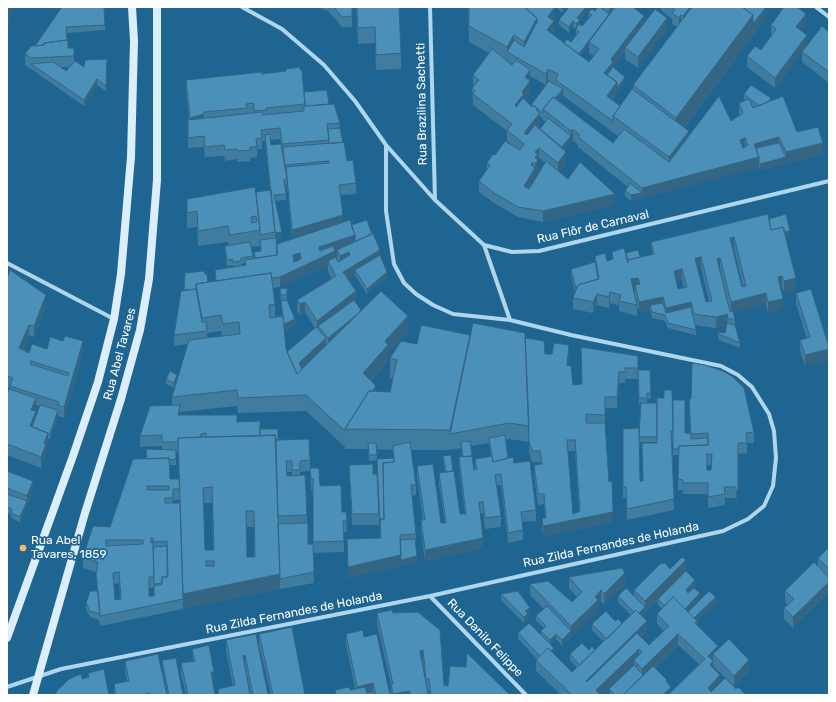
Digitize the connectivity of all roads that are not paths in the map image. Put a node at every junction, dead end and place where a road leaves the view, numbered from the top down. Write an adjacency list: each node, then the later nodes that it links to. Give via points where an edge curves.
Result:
1 (132, 7): 12 (street, Rua Abel Tavares, via 134,41 131,157 121,274)
2 (157, 7): 16 (street, Rua Abel Tavares, via 157,180 149,279 140,330)
3 (242, 7): 7 (street, Rua Flôr de Carnaval, via 282,30 324,64 355,101)
4 (430, 7): 9 (street, Rua Brazilina Sachetti)
5 (816, 7): 6 (street)
6 (829, 17)
7 (386, 145): 9 (street, Rua Flôr de Carnaval); 13 (street, Rua Zilda Fernandes de Holanda, via 386,211 394,264 404,283 433,305 453,314)
8 (829, 181): 10 (street, Rua Flôr de Carnaval, via 539,251 512,252)
9 (435, 200): 10 (street, Rua Flôr de Carnaval)
10 (484, 245): 13 (street)
11 (7, 263): 12 (street)
12 (114, 319): 15 (street, Rua Abel Tavares, via 98,382 74,456)
13 (510, 320): 14 (street, Rua Zilda Fernandes de Holanda, via 721,366 738,375 752,387 769,414 774,431 776,458 773,486 764,506 748,519 723,531)
14 (430, 596): 16 (street, Rua Zilda Fernandes de Holanda, via 69,668); 19 (street, Rua Danilo Felippe)
15 (7, 638)
16 (38, 677): 17 (street, Rua Zilda Fernandes de Holanda); 18 (street, Rua Abel Tavares)
17 (7, 687)
18 (33, 695)
19 (526, 695)

